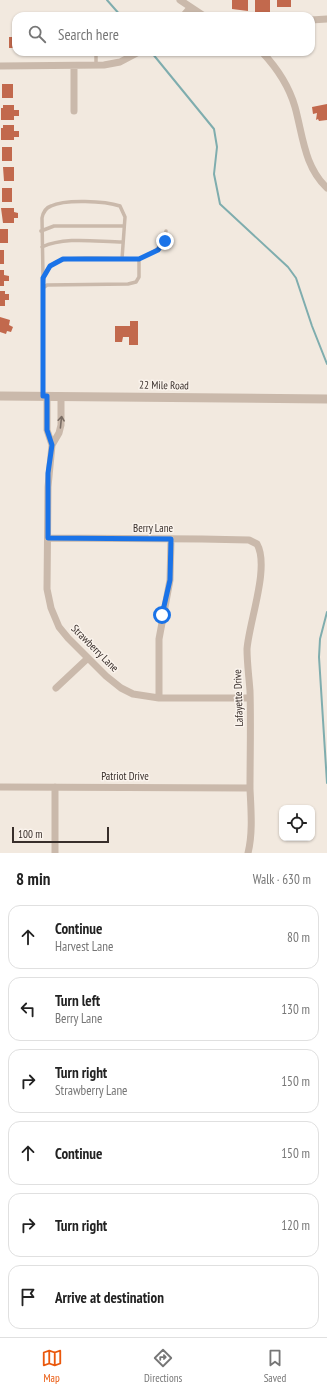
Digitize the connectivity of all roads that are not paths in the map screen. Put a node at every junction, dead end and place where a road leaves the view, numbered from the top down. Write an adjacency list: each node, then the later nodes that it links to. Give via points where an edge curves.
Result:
1 (180, 0): 2 (street)
2 (190, 8): 3 (street); 4 (street)
3 (186, 12)
4 (197, 12)
5 (327, 19): 6 (street)
6 (315, 20)
7 (96, 56): 12 (lane)
8 (132, 56): 12 (street, via 120,62)
9 (265, 56): 14 (street, via 289,92 307,157)
10 (0, 66): 11 (street)
11 (74, 66): 12 (street); 13 (street)
12 (96, 66)
13 (74, 111)
14 (327, 188)
15 (124, 226): 17 (lane, via 54,226); 17 (lane, via 125,217 120,206 80,202 50,206 44,212); 18 (lane)
16 (166, 231): 21 (lane, via 165,241 158,250)
17 (42, 232): 19 (lane)
18 (123, 242): 19 (lane, via 62,242); 20 (lane)
19 (42, 247): 22 (lane)
20 (122, 259): 21 (lane); 22 (lane, via 63,259 50,266)
21 (139, 259): 23 (lane, via 139,277 136,282 47,285)
22 (43, 278): 23 (lane)
23 (43, 288): 25 (lane)
24 (0, 396): 25 (street, 22 Mile Road)
25 (45, 396): 26 (street, 22 Mile Road); 28 (street, Strawberry Lane, via 47,430)
26 (61, 396): 27 (street, 22 Mile Road); 28 (street, Strawberry Lane, one-way to 26, via 61,425)
27 (327, 399)
28 (52, 445): 29 (street, Strawberry Lane, via 48,473)
29 (48, 538): 30 (street, Berry Lane); 32 (street, Strawberry Lane, via 47,589 51,608 63,632)
30 (171, 539): 31 (street, Berry Lane, via 249,540); 34 (street, via 170,580 159,639)
31 (257, 544): 35 (street, Lafayette Drive, via 260,552 260,583 248,647)
32 (88, 658): 33 (street); 34 (street, Strawberry Lane, via 121,688 139,695)
33 (56, 688)
34 (159, 698): 35 (street, Strawberry Lane)
35 (250, 698): 38 (street, Lafayette Drive)
36 (0, 787): 37 (street, Patriot Drive)
37 (55, 787): 38 (street, Patriot Drive); 39 (street)
38 (250, 788): 40 (street, Lafayette Drive)
39 (55, 853)
40 (248, 853)

